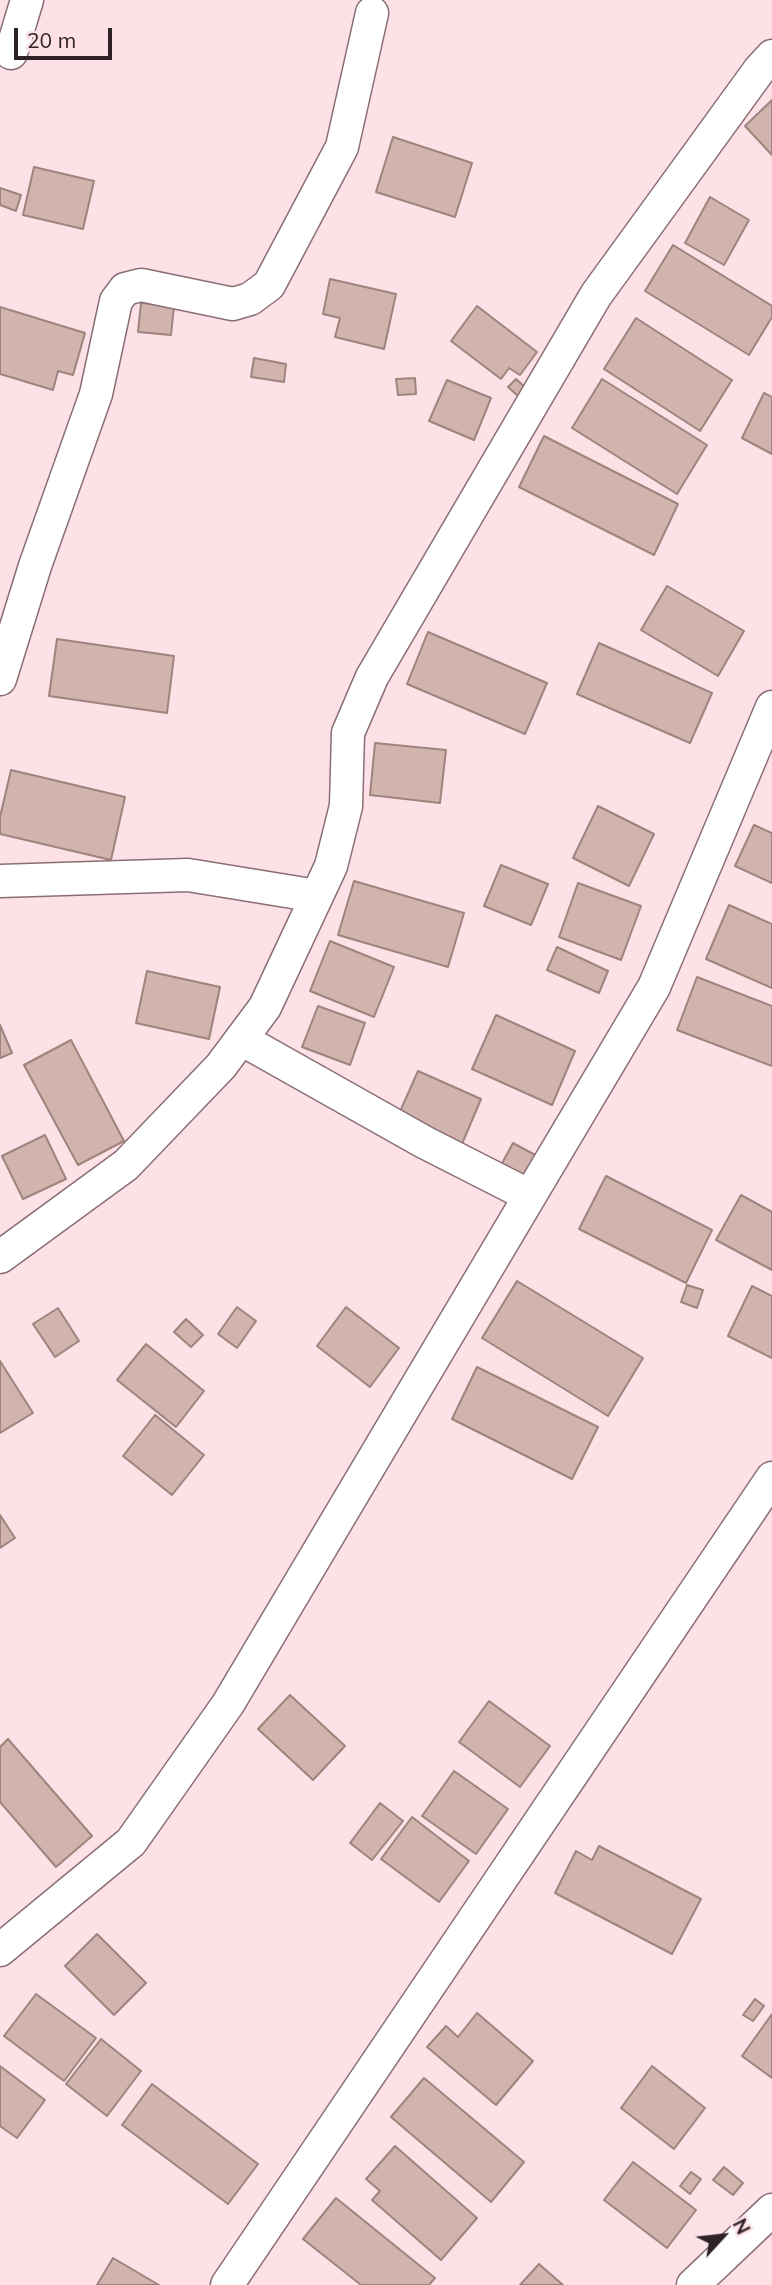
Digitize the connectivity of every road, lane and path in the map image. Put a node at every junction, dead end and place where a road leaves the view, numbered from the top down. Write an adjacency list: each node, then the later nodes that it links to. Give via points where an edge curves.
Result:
1 (27, 0): 3 (street)
2 (372, 13): 5 (street, via 342,147 269,285 250,299 233,304 141,285 125,289 116,301 96,394)
3 (11, 52)
4 (772, 56): 8 (street, via 596,295 372,677 348,733 346,806 331,866)
5 (0, 679)
6 (772, 707): 10 (street, via 654,986)
7 (0, 881): 8 (street, via 188,876)
8 (317, 896): 9 (street, via 265,1007)
9 (241, 1039): 10 (street); 11 (street, via 126,1165)
10 (530, 1196): 13 (street, via 228,1704 131,1842)
11 (0, 1256)
12 (772, 1478): 15 (street)
13 (0, 1950)
14 (772, 2210): 16 (street)
15 (227, 2285)
16 (693, 2285)

